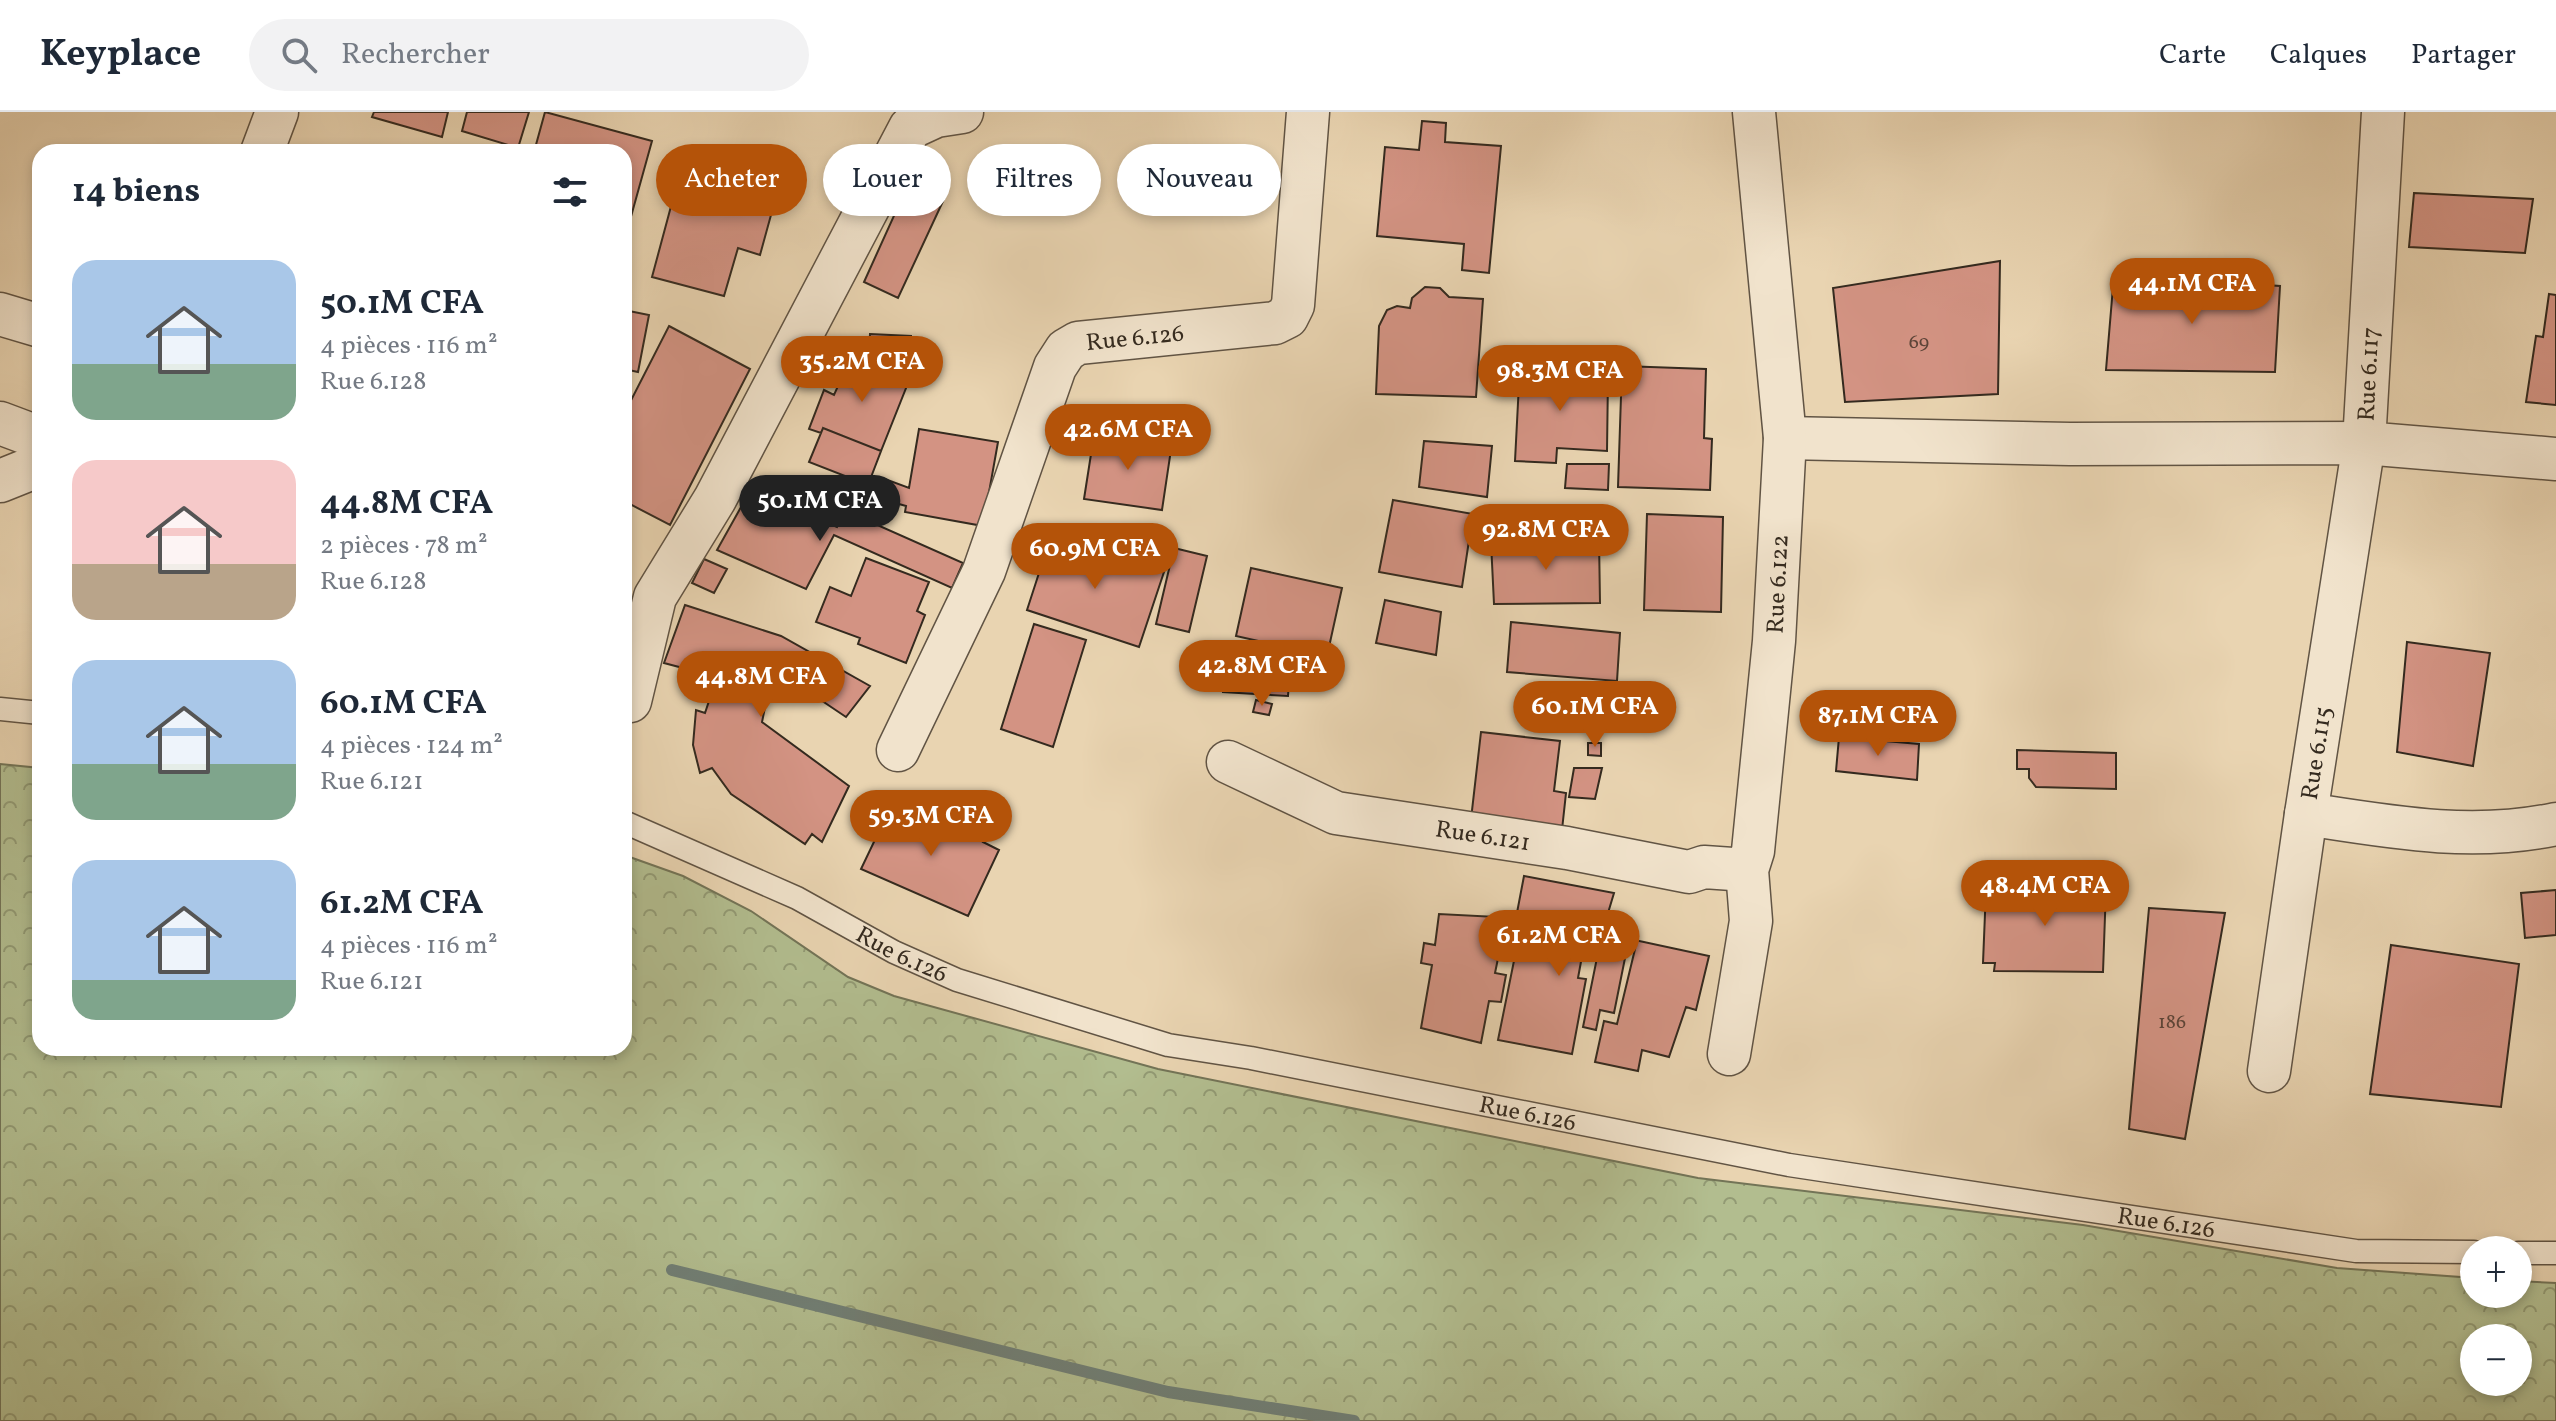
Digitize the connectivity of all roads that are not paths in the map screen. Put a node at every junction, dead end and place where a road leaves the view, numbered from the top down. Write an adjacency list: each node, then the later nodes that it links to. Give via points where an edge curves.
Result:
1 (277, 112): 6 (street)
2 (962, 112): 16 (street, via 910,128 715,499 655,597)
3 (1308, 112): 19 (street, Rue 6.126, via 1293,305 1287,317 1275,323 1078,343 1066,350 1055,367 984,571)
4 (1754, 112): 11 (street, Rue 6.122)
5 (2383, 112): 12 (street, Rue 6.117)
6 (265, 144)
7 (0, 314): 8 (street)
8 (32, 324)
9 (0, 423): 10 (street)
10 (32, 435)
11 (1785, 438): 12 (street); 24 (street, Rue 6.122, via 1774,641)
12 (2364, 443): 13 (street, Rue 6.117); 21 (street, Rue 6.115)
13 (2556, 459)
14 (32, 468): 15 (street)
15 (0, 481)
16 (632, 693)
17 (0, 709): 18 (lane)
18 (32, 712)
19 (898, 750)
20 (1228, 762): 24 (street, Rue 6.121, via 1336,813 1689,872 1704,867)
21 (2306, 814): 22 (street, Rue 6.115, via 2421,832 2511,833); 26 (street)
22 (2556, 824)
23 (632, 826): 27 (lane, Rue 6.126, via 797,898 957,980 1168,1045 1789,1165 2356,1251)
24 (1747, 870): 25 (street, Rue 6.122, via 1751,921)
25 (1729, 1054)
26 (2269, 1071)
27 (2460, 1252)
28 (2532, 1253): 29 (lane)
29 (2556, 1253)

